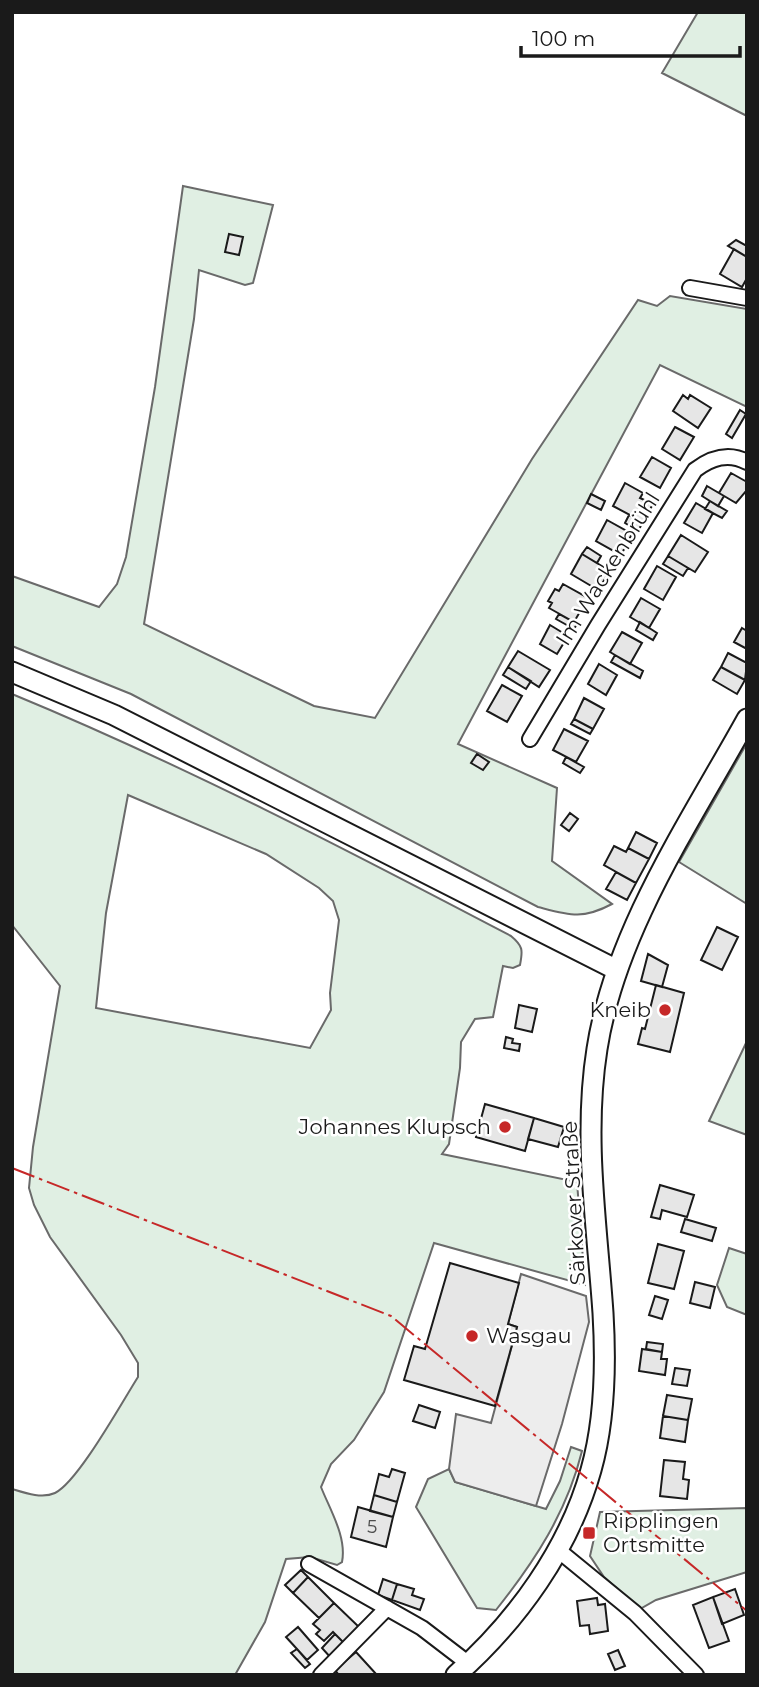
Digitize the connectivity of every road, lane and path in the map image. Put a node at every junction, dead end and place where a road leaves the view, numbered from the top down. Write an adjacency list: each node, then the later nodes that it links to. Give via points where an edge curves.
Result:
1 (690, 288): 2 (street)
2 (747, 298)
3 (747, 462): 6 (street, Im Wackenbrühl, via 738,457 716,458 695,470)
4 (12, 671): 7 (main road, via 114,715)
5 (747, 719): 7 (main road, Särkover Straße, via 637,919)
6 (530, 739)
7 (617, 971): 8 (main road, Särkover Straße, via 597,1046 591,1109 603,1316 599,1427 591,1470)
8 (558, 1550): 11 (main road, Särkover Straße, via 507,1624); 13 (street, via 635,1613)
9 (309, 1564): 10 (street)
10 (387, 1608): 11 (street, via 422,1628); 12 (street)
11 (462, 1669)
12 (321, 1675)
13 (695, 1675)

